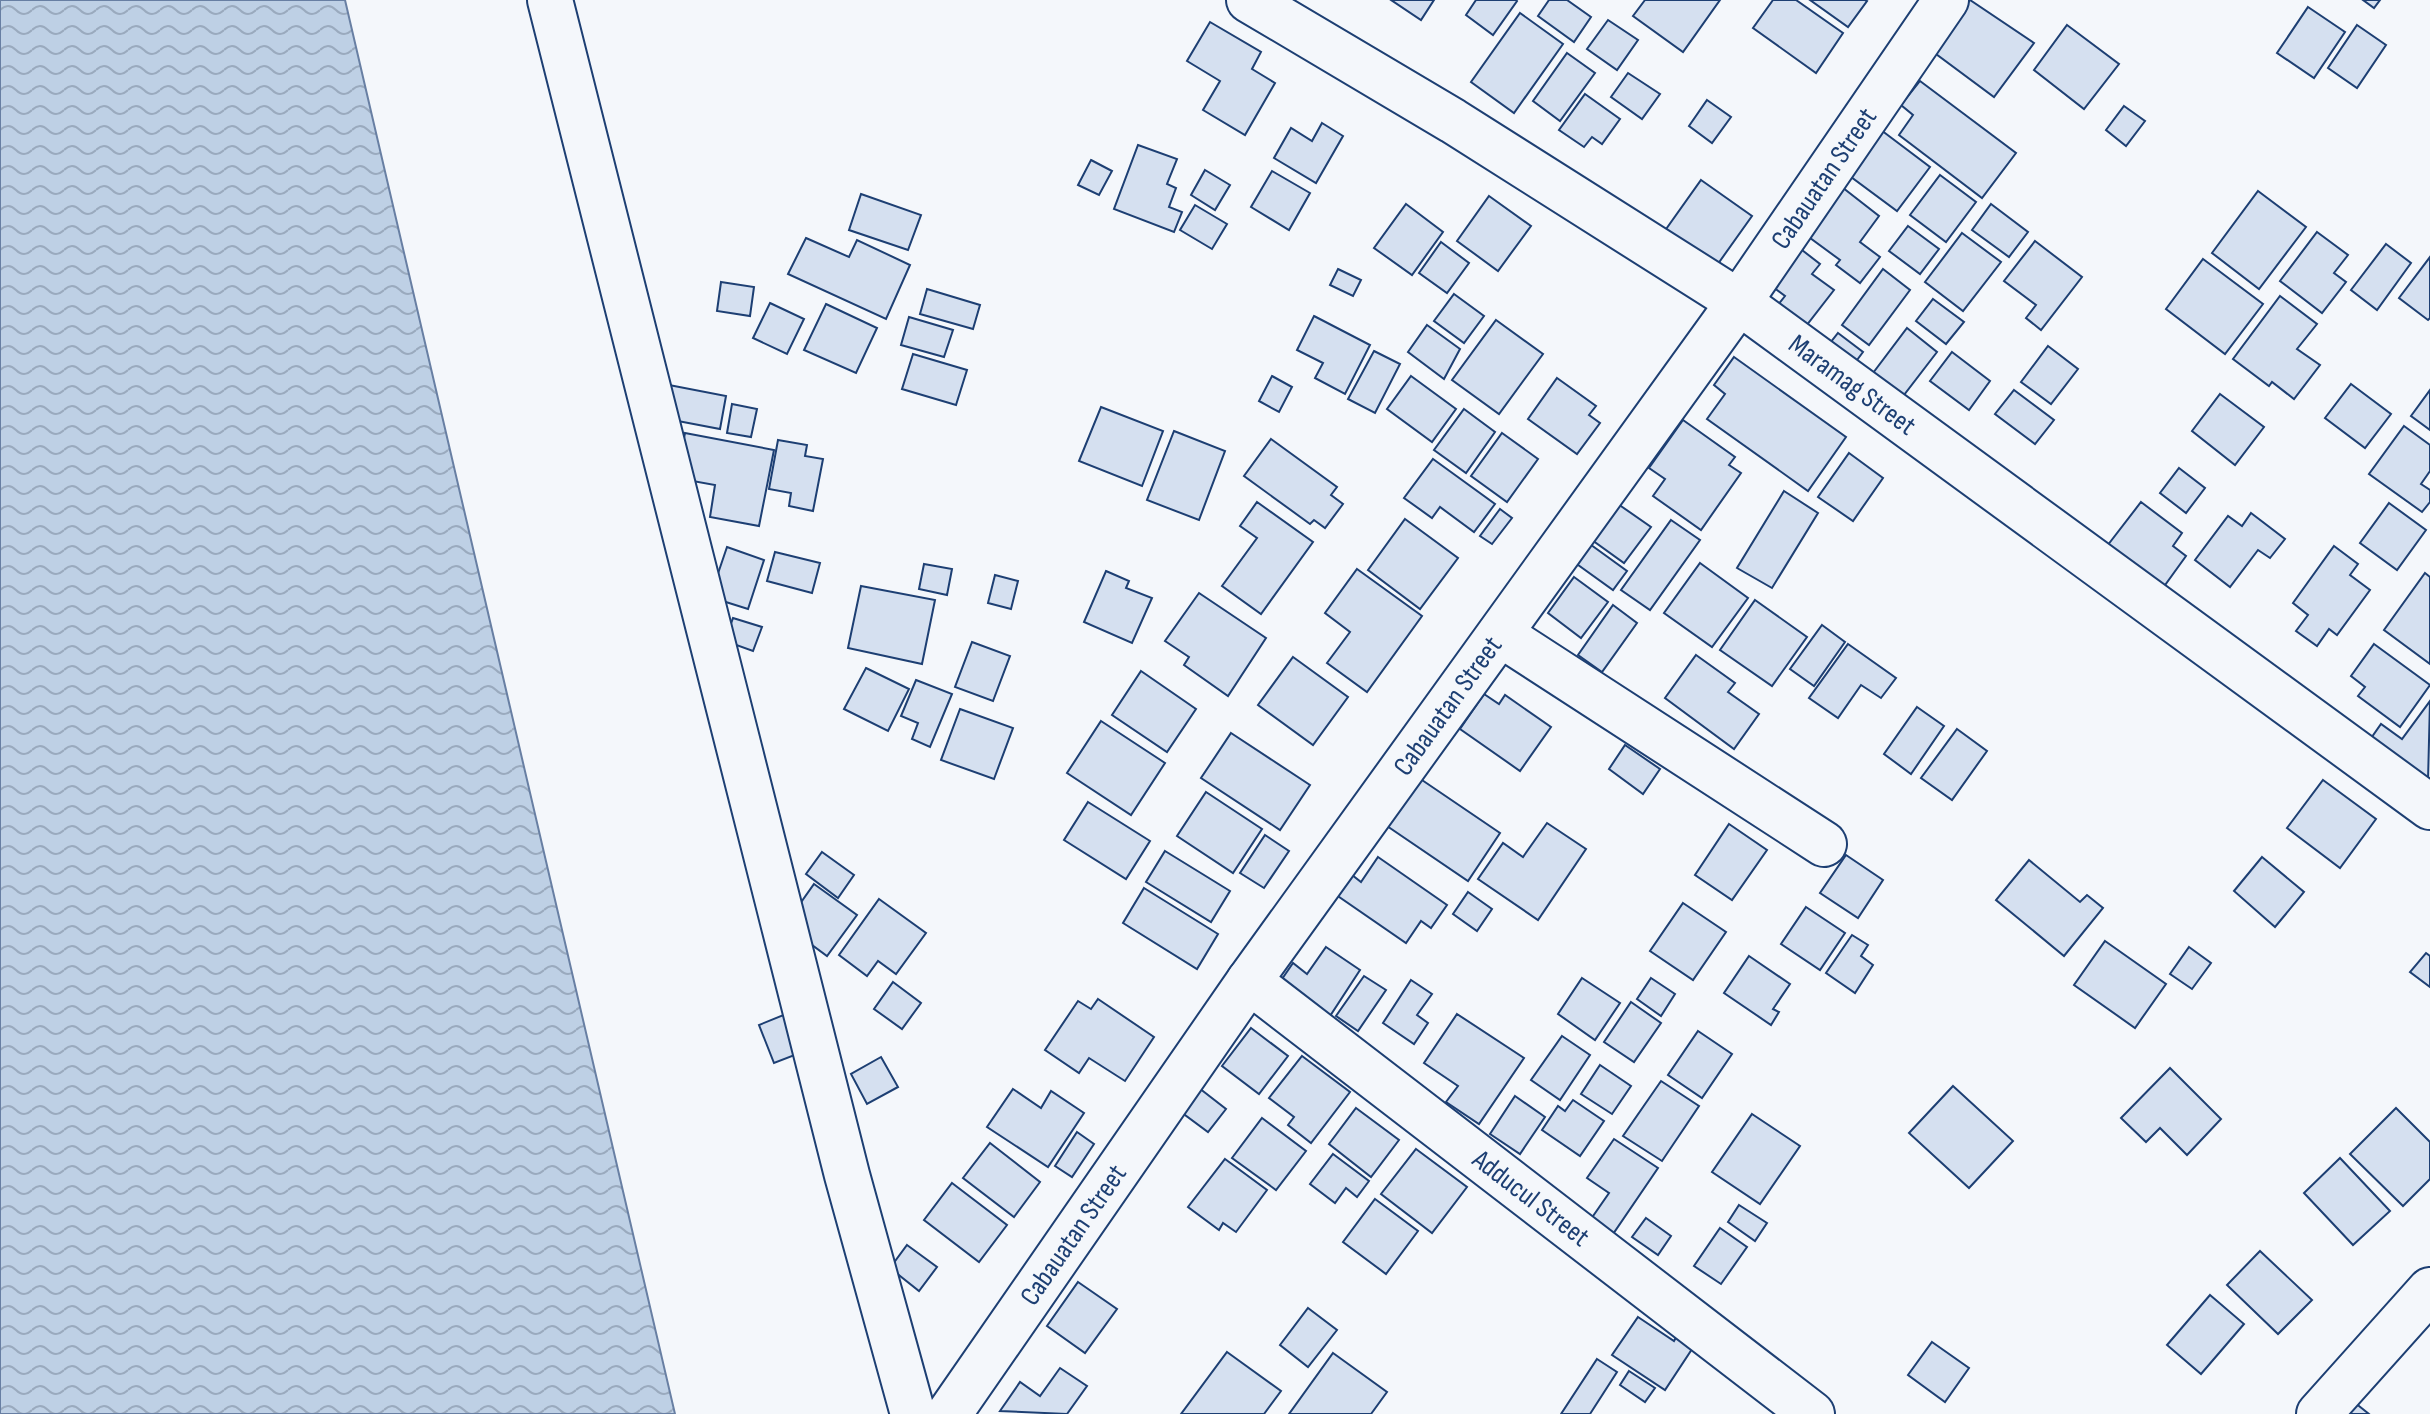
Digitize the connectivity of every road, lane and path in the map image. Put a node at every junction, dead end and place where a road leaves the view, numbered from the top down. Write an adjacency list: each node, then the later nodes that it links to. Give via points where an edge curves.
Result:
1 (550, 0): 10 (street, via 847,1175)
2 (1249, 0): 4 (street, Maramag Street, via 1453,121)
3 (1946, 0): 4 (street, Cabauatan Street)
4 (1739, 302): 5 (street, Cabauatan Street); 6 (street, Maramag Street)
5 (1500, 634): 7 (street); 8 (street, Cabauatan Street)
6 (2430, 807)
7 (1824, 844)
8 (1249, 981): 11 (street, Cabauatan Street); 12 (street, Adducul Street)
9 (2430, 1290): 13 (street)
10 (913, 1414)
11 (949, 1414)
12 (1812, 1414)
13 (2319, 1414)

